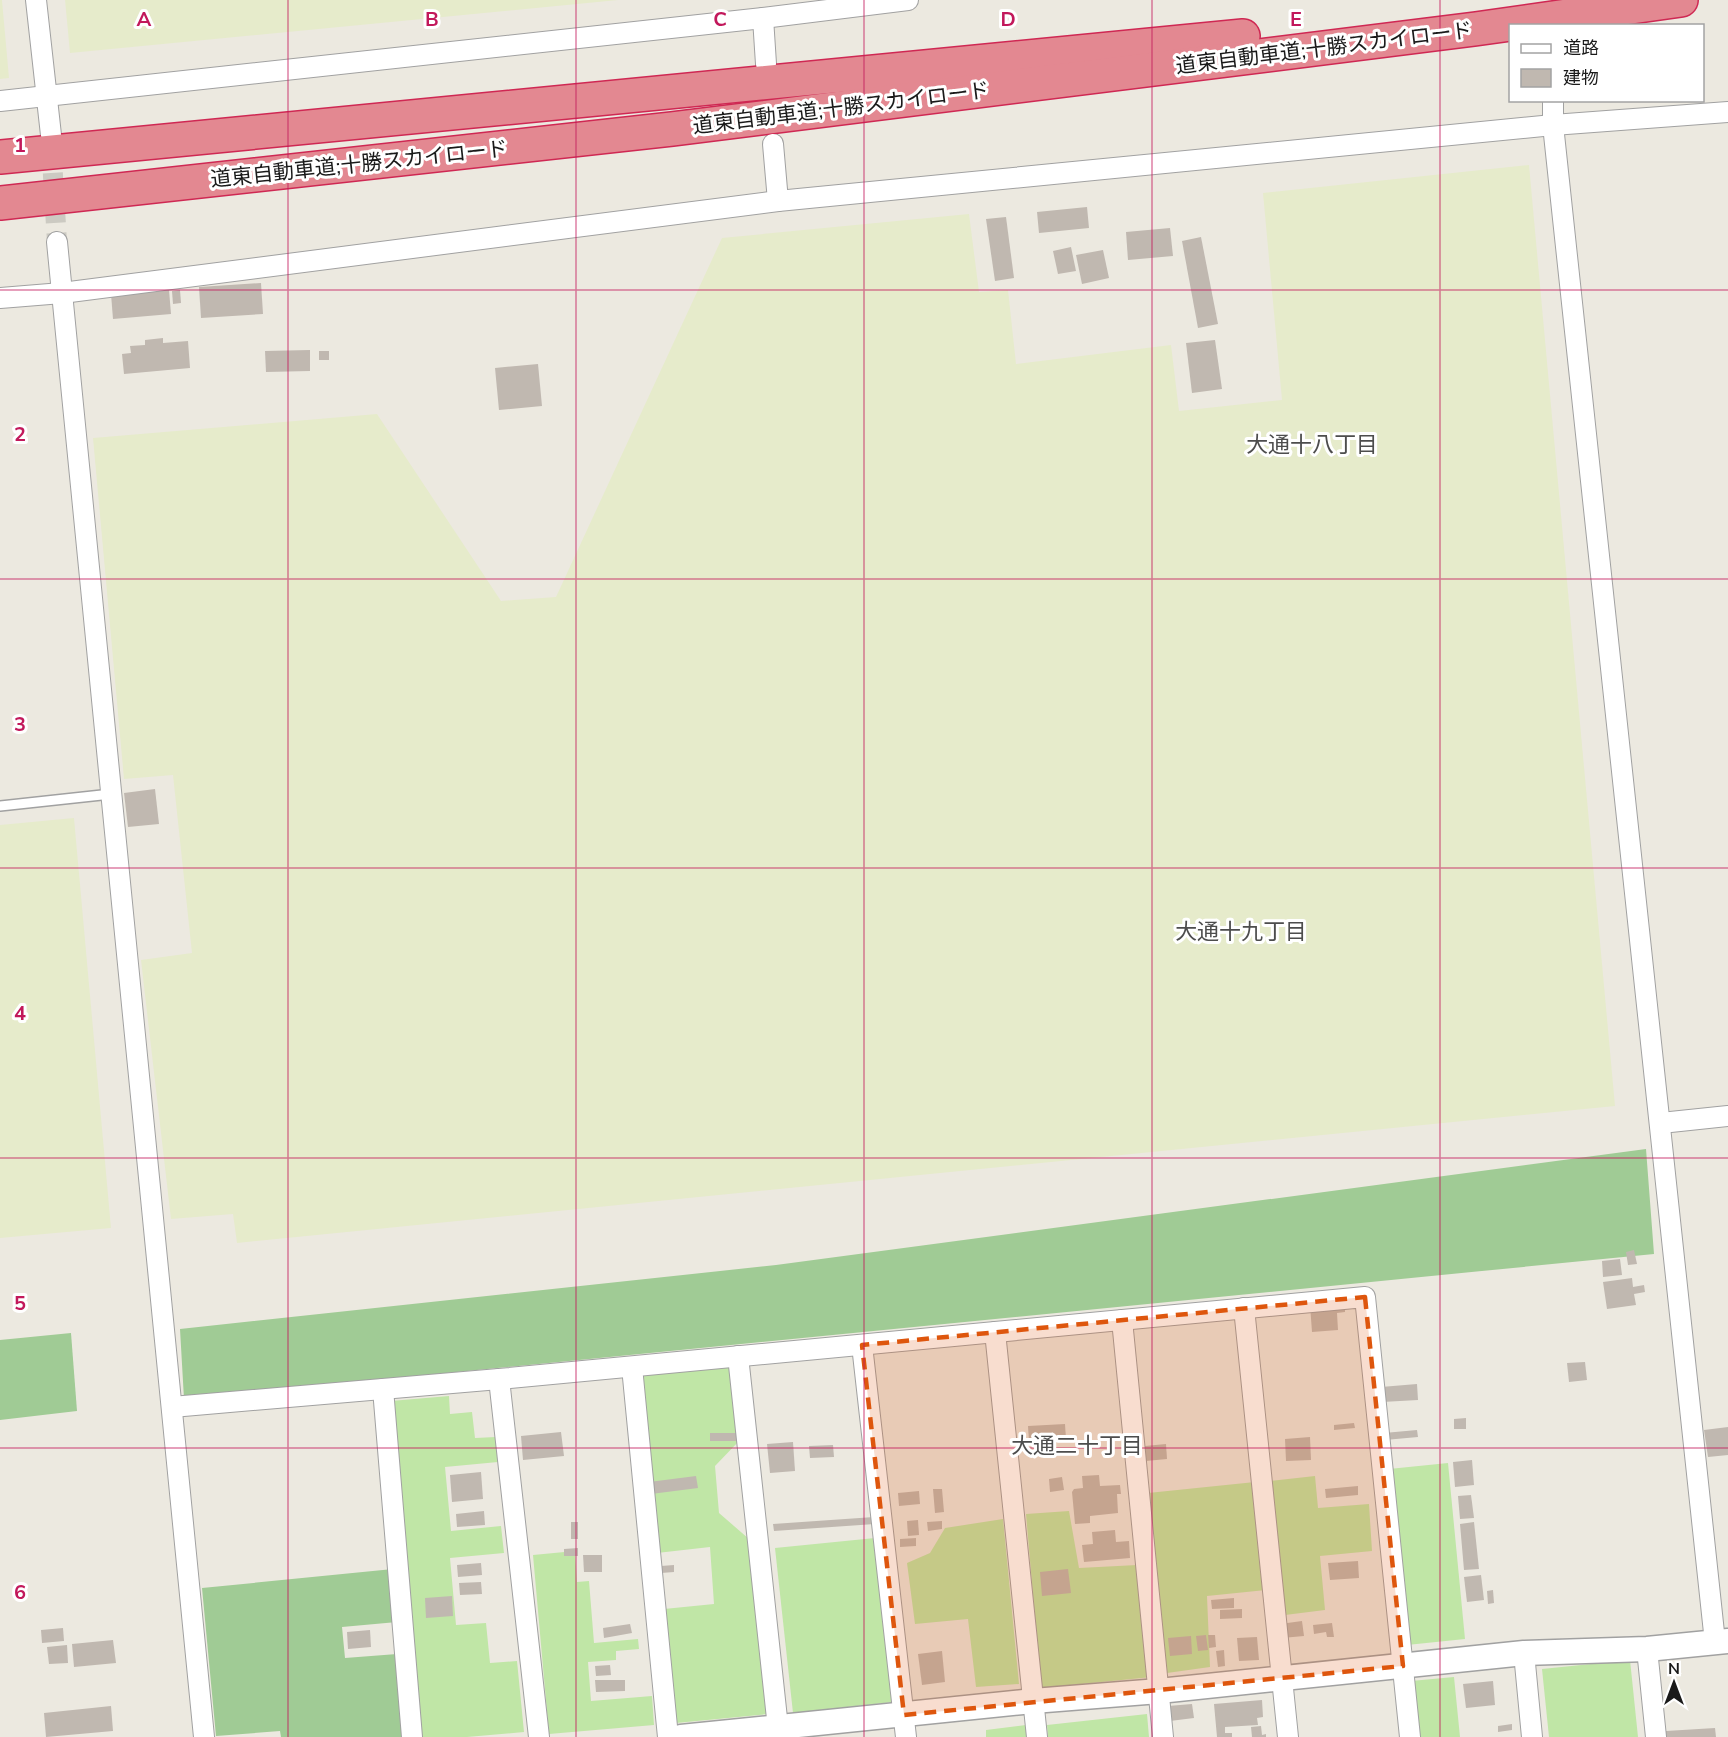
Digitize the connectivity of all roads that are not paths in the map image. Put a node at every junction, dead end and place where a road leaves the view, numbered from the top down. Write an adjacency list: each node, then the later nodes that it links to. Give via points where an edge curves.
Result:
1 (36, 0): 9 (street)
2 (909, 0): 5 (street)
3 (1645, 0): 16 (highway, 道東自動車道;十勝スカイロード, via 1474,13)
4 (1681, 0): 7 (highway, 道東自動車道;十勝スカイロード)
5 (763, 18): 8 (street); 9 (street)
6 (1509, 24): 18 (highway, 道東自動車道;十勝スカイロード, via 672,129)
7 (1511, 24)
8 (766, 64)
9 (47, 97): 10 (street); 14 (street)
10 (0, 101)
11 (1553, 102): 13 (street)
12 (1728, 112): 13 (street)
13 (1553, 125): 17 (street); 25 (street)
14 (51, 135)
15 (773, 144): 17 (street)
16 (0, 157)
17 (778, 201): 20 (street)
18 (0, 203)
19 (57, 242): 20 (street)
20 (62, 293): 21 (street); 22 (street)
21 (0, 298)
22 (111, 794): 23 (lane); 34 (street)
23 (0, 806)
24 (1728, 1116): 25 (street)
25 (1661, 1123): 35 (street)
26 (1244, 1308): 27 (street); 38 (street, via 1365,1297); 39 (street)
27 (1122, 1320): 28 (street); 40 (street)
28 (995, 1332): 29 (street); 41 (street)
29 (862, 1344): 30 (street); 42 (street)
30 (738, 1356): 31 (street); 43 (street)
31 (632, 1367): 32 (street); 47 (street)
32 (499, 1379): 33 (street); 46 (street)
33 (382, 1389): 34 (street); 45 (street)
34 (172, 1407): 44 (street)
35 (1722, 1642): 36 (street)
36 (1647, 1649): 37 (street); 54 (street)
37 (1524, 1653): 38 (street); 53 (street)
38 (1403, 1666): 39 (street); 52 (street)
39 (1282, 1677): 40 (street); 51 (street)
40 (1159, 1691): 41 (street); 50 (street)
41 (1033, 1701): 42 (street); 49 (street)
42 (905, 1726): 43 (street)
43 (778, 1732): 48 (street)
44 (204, 1737)
45 (412, 1737)
46 (539, 1737)
47 (668, 1737)
48 (681, 1737)
49 (1037, 1737)
50 (1163, 1737)
51 (1288, 1737)
52 (1410, 1737)
53 (1532, 1737)
54 (1656, 1737)

